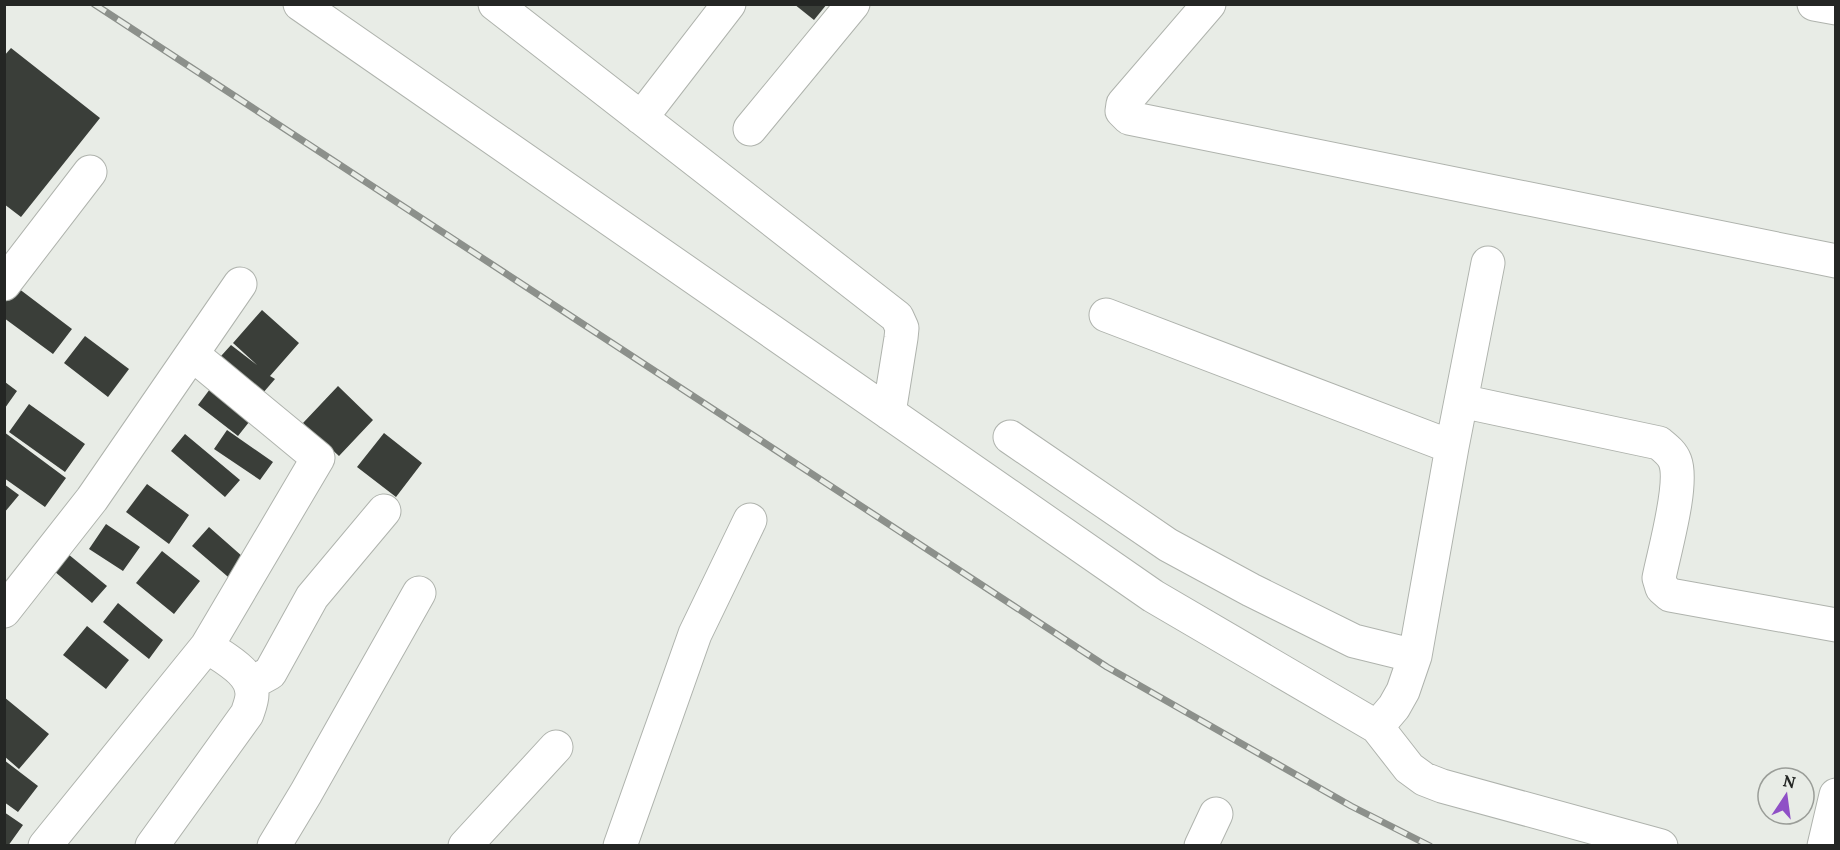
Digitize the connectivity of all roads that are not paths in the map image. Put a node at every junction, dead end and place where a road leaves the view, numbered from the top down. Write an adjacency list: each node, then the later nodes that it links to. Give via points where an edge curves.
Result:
1 (300, 4): 18 (street)
2 (495, 4): 8 (street)
3 (729, 4): 8 (street)
4 (853, 4): 9 (street)
5 (1209, 4): 11 (street, via 1123,104 1122,111 1129,118)
6 (1814, 4): 7 (street)
7 (1836, 8)
8 (640, 118): 18 (street, via 897,317 902,338)
9 (750, 129)
10 (90, 171): 13 (street)
11 (1836, 261)
12 (1488, 263): 17 (street)
13 (4, 284)
14 (240, 284): 16 (street)
15 (1106, 315): 20 (street)
16 (192, 354): 24 (street, via 92,499); 26 (street, via 318,458)
17 (1461, 401): 20 (street); 25 (street, via 1659,443 1675,461 1678,481 1659,578 1662,588 1670,595)
18 (888, 413): 29 (street, via 1153,596)
19 (1010, 437): 27 (street, via 1168,544 1240,584 1354,641)
20 (1452, 447): 27 (street)
21 (384, 511): 28 (street, via 312,597 270,673)
22 (750, 520): 37 (street, via 695,633)
23 (419, 593): 35 (street)
24 (4, 611)
25 (1836, 625)
26 (207, 646): 28 (street, via 246,675); 33 (street)
27 (1415, 656): 29 (street, via 1403,691)
28 (250, 684): 34 (street, via 252,696 247,714)
29 (1377, 727): 39 (street, via 1409,768 1424,779)
30 (556, 747): 36 (street)
31 (1836, 795): 40 (street)
32 (1216, 814): 38 (street)
33 (45, 846)
34 (152, 846)
35 (274, 846)
36 (465, 846)
37 (620, 846)
38 (1201, 846)
39 (1661, 846)
40 (1824, 846)

